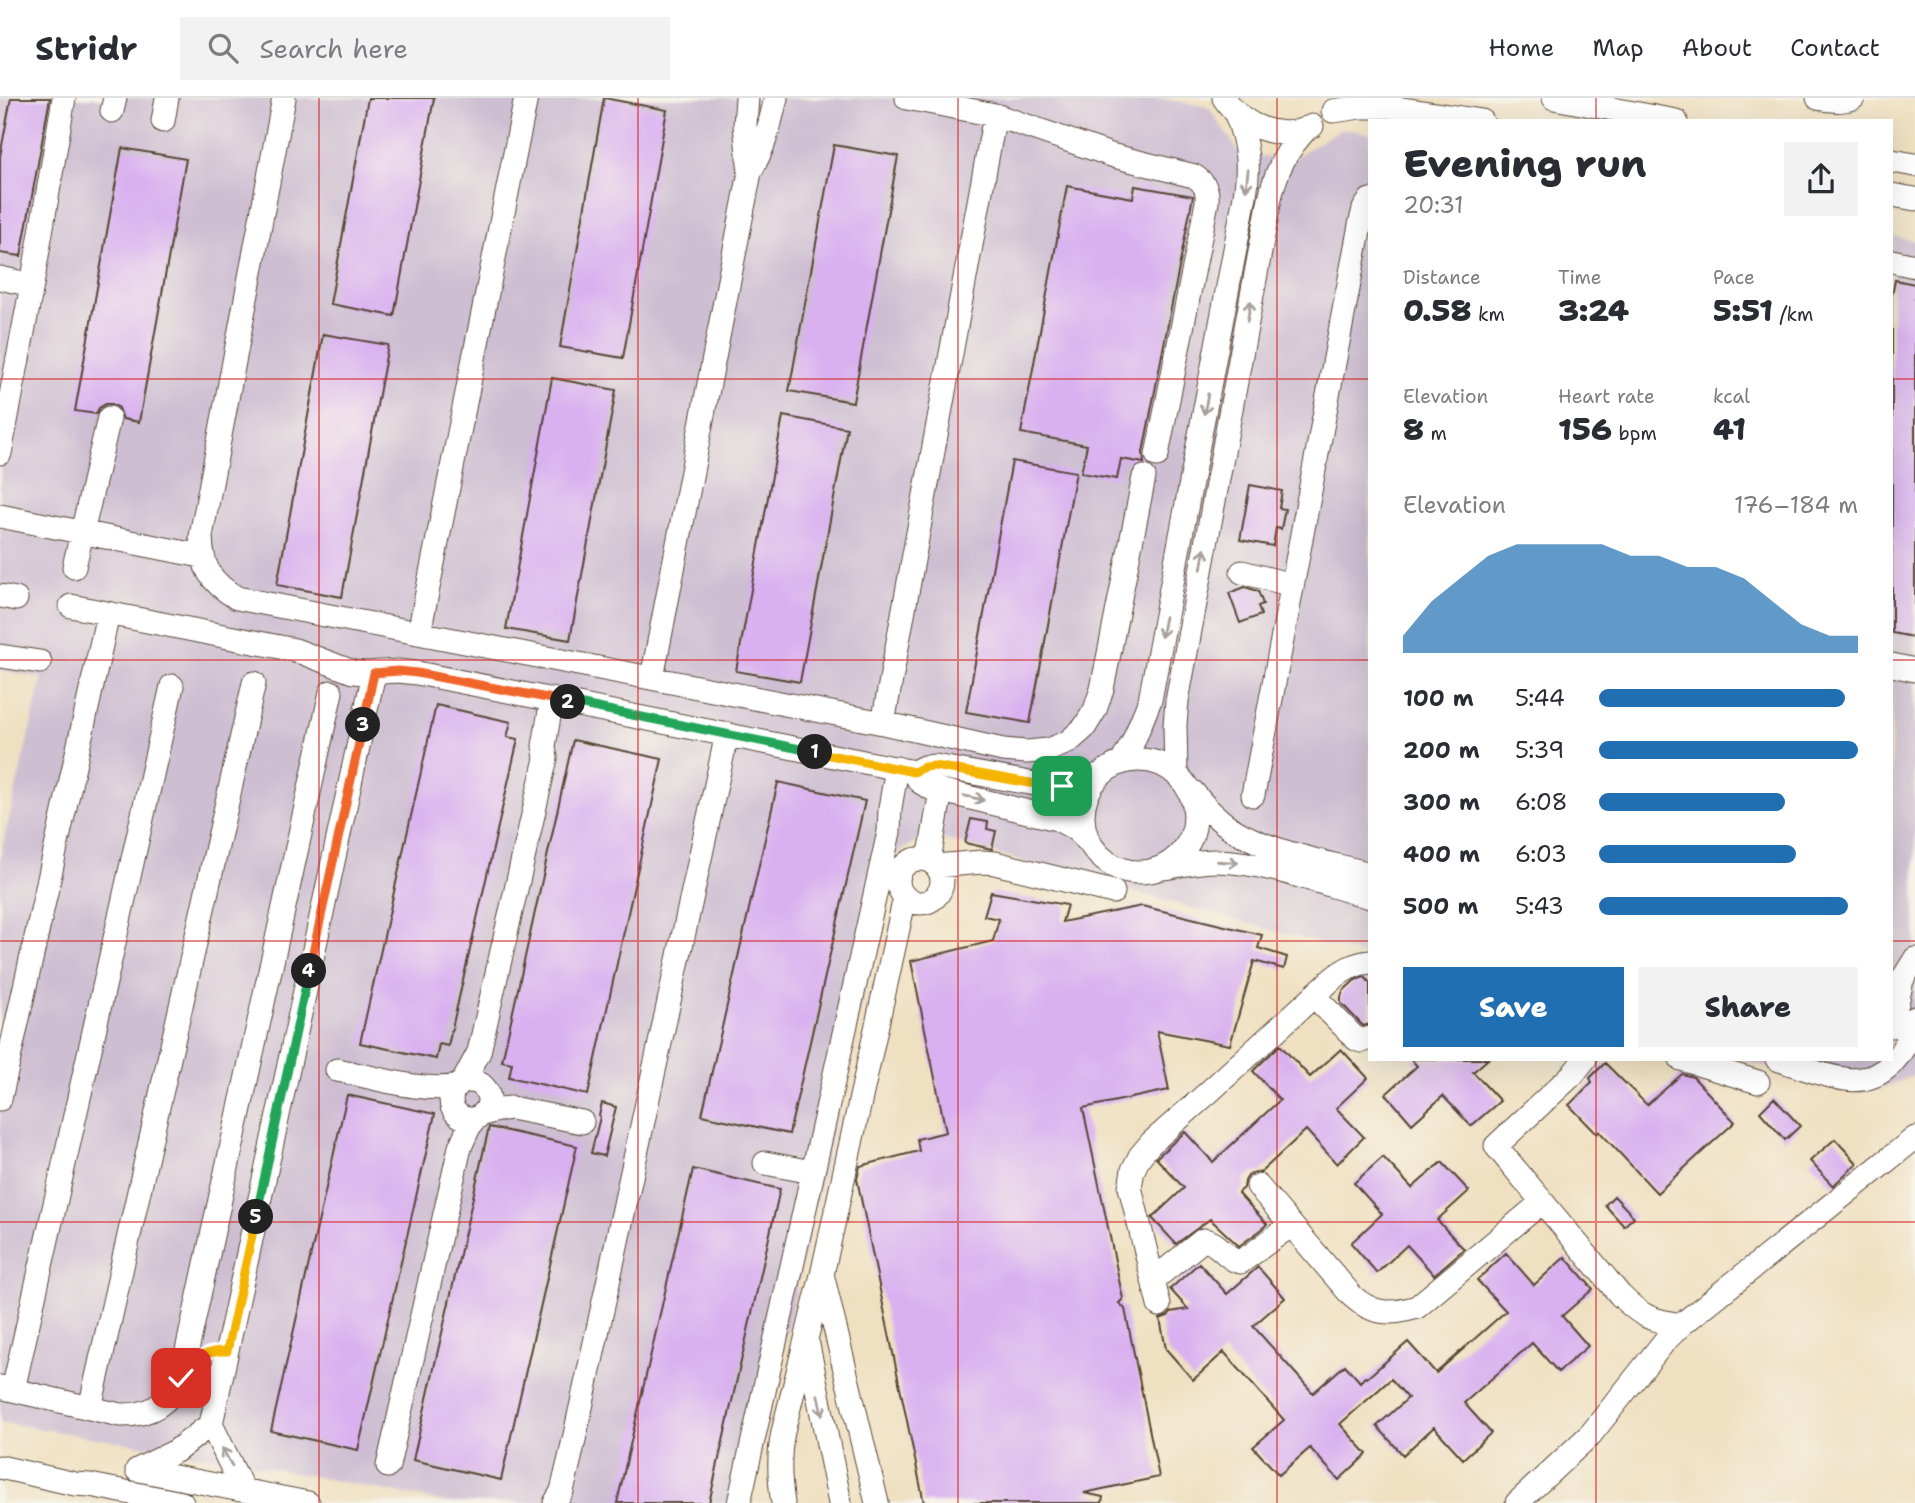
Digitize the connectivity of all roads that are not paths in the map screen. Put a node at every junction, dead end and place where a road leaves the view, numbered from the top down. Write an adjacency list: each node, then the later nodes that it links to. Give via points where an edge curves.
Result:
1 (64, 98): 27 (street)
2 (167, 98): 16 (street)
3 (284, 98): 34 (street)
4 (526, 98): 40 (street)
5 (747, 98): 20 (street)
6 (776, 98): 20 (street, via 770,128)
7 (906, 98): 13 (street)
8 (1554, 98): 15 (street)
9 (1818, 98): 10 (street)
10 (1853, 98)
11 (1337, 104): 14 (street); 17 (street)
12 (1230, 106): 17 (street, via 1262,129 1292,132); 53 (street, one-way to 53, via 1244,134 1249,175 1150,700)
13 (995, 115): 30 (street, via 1114,156 1194,176 1206,187 1207,202); 51 (street)
14 (1469, 119)
15 (1665, 119)
16 (163, 121)
17 (1307, 128): 55 (street, one-way to 17, via 1177,701 1274,178)
18 (1893, 161): 19 (street)
19 (1915, 165)
20 (750, 173): 46 (street)
21 (1893, 195): 22 (street)
22 (1915, 199)
23 (1368, 203): 37 (street, via 1360,225)
24 (1893, 261): 25 (street)
25 (1915, 266)
26 (0, 278): 27 (street)
27 (32, 285): 29 (street)
28 (109, 418): 33 (street)
29 (0, 453)
30 (1157, 456)
31 (1144, 477): 51 (street, via 1102,689 1084,728 1048,751 1027,752)
32 (0, 516): 33 (street)
33 (82, 532): 34 (street); 35 (street)
34 (201, 555): 40 (street, via 220,588 237,598)
35 (74, 567)
36 (1242, 572): 37 (street)
37 (1292, 585): 59 (street)
38 (71, 607): 39 (street)
39 (108, 614): 45 (street, via 295,650 341,669); 78 (street)
40 (419, 634): 46 (street)
41 (0, 656): 42 (street)
42 (40, 662)
43 (1893, 665): 44 (street)
44 (1915, 670)
45 (374, 673): 50 (street, via 417,673); 92 (street)
46 (652, 678): 51 (street)
47 (254, 683): 95 (street)
48 (172, 686): 94 (street)
49 (331, 692): 93 (street)
50 (560, 701): 52 (street); 79 (street, via 554,748 546,758)
51 (883, 723)
52 (727, 734): 54 (street); 104 (street, via 570,1458)
53 (1122, 762): 55 (street, via 1140,759); 56 (street)
54 (905, 770): 56 (street, via 935,766 1062,786); 58 (street); 83 (street, via 890,808 889,832)
55 (1176, 772): 57 (street)
56 (1101, 774): 60 (street, via 1083,806)
57 (1190, 790): 62 (street, via 1196,813 1193,836 1180,856); 63 (street, via 1219,819 1254,840)
58 (941, 791): 60 (street, one-way to 60, via 1057,819); 61 (street)
59 (1253, 795)
60 (1088, 841): 62 (street, via 1101,858 1119,869 1140,873)
61 (932, 863): 64 (street, via 995,863); 66 (street, via 920,859 904,866 898,882); 66 (street, via 941,874 939,893 923,903)
62 (1160, 869): 65 (street, one-way to 65, via 1218,861 1247,864)
63 (1368, 873)
64 (1113, 892)
65 (1368, 896)
66 (905, 897): 87 (street)
67 (1915, 958): 71 (street, via 1902,980)
68 (1368, 962): 69 (street, via 1342,971)
69 (1314, 996): 72 (street, via 1356,1040); 88 (street, via 1140,1156 1130,1187)
70 (1915, 1018): 75 (street, via 1899,1057 1866,1078 1847,1080)
71 (1893, 1021)
72 (1368, 1039)
73 (1583, 1061): 85 (street, via 1496,1146)
74 (1688, 1061): 77 (street)
75 (1784, 1061)
76 (337, 1070): 79 (street, via 445,1088)
77 (1758, 1082)
78 (0, 1099)
79 (470, 1100): 80 (street); 97 (street, via 469,1127 460,1147)
80 (582, 1122)
81 (1915, 1138): 90 (street)
82 (765, 1163): 83 (street)
83 (812, 1172): 105 (street)
84 (1258, 1186): 86 (street)
85 (1542, 1202): 86 (street, via 1432,1296 1399,1313 1362,1305); 90 (street, via 1637,1312 1658,1322)
86 (1290, 1226): 88 (street, via 1241,1262 1210,1240 1203,1240)
87 (822, 1275): 91 (street); 108 (street)
88 (1153, 1280): 89 (street)
89 (1159, 1305)
90 (1681, 1325): 109 (street, via 1591,1434)
91 (807, 1338): 106 (street, via 779,1451); 107 (street, one-way to 107)
92 (227, 1351): 93 (street, via 209,1352); 96 (street)
93 (184, 1367): 95 (street, via 170,1397 152,1410 120,1415)
94 (6, 1388): 95 (street)
95 (90, 1408)
96 (211, 1424): 99 (street, via 176,1451); 101 (street, one-way to 96)
97 (388, 1466)
98 (0, 1467): 100 (street)
99 (139, 1470): 100 (street); 101 (street)
100 (90, 1485): 102 (street)
101 (243, 1490): 103 (street)
102 (182, 1503)
103 (308, 1503)
104 (555, 1503)
105 (739, 1503)
106 (783, 1503)
107 (840, 1503)
108 (877, 1503)
109 (1517, 1503)

